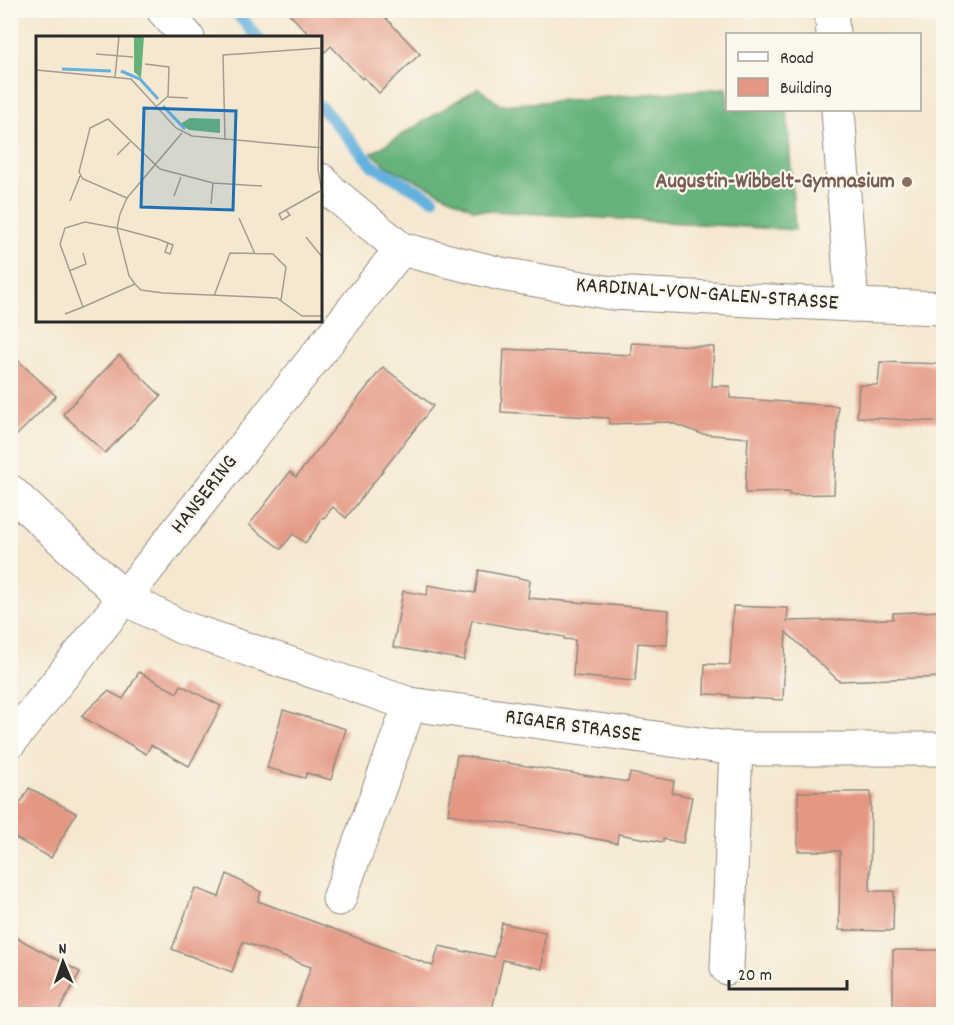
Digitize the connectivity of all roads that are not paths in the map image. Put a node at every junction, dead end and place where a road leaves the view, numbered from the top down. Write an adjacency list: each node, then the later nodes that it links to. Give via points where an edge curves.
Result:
1 (163, 10): 4 (street)
2 (831, 10): 3 (street)
3 (832, 33)
4 (186, 36)
5 (838, 111): 8 (street)
6 (322, 181): 7 (street, KARDINAL-VON-GALEN-STRASSE)
7 (400, 249): 8 (street, KARDINAL-VON-GALEN-STRASSE, via 501,274 611,292); 11 (street, HANSERING)
8 (852, 305): 9 (street, KARDINAL-VON-GALEN-STRASSE)
9 (944, 308)
10 (10, 491): 11 (street, RIGAER STRASSE)
11 (124, 598): 12 (street, RIGAER STRASSE, via 181,627); 13 (street, HANSERING)
12 (410, 704): 15 (street, RIGAER STRASSE); 16 (street)
13 (10, 742)
14 (944, 748): 15 (street, RIGAER STRASSE)
15 (736, 749): 17 (street)
16 (339, 898)
17 (727, 968)

